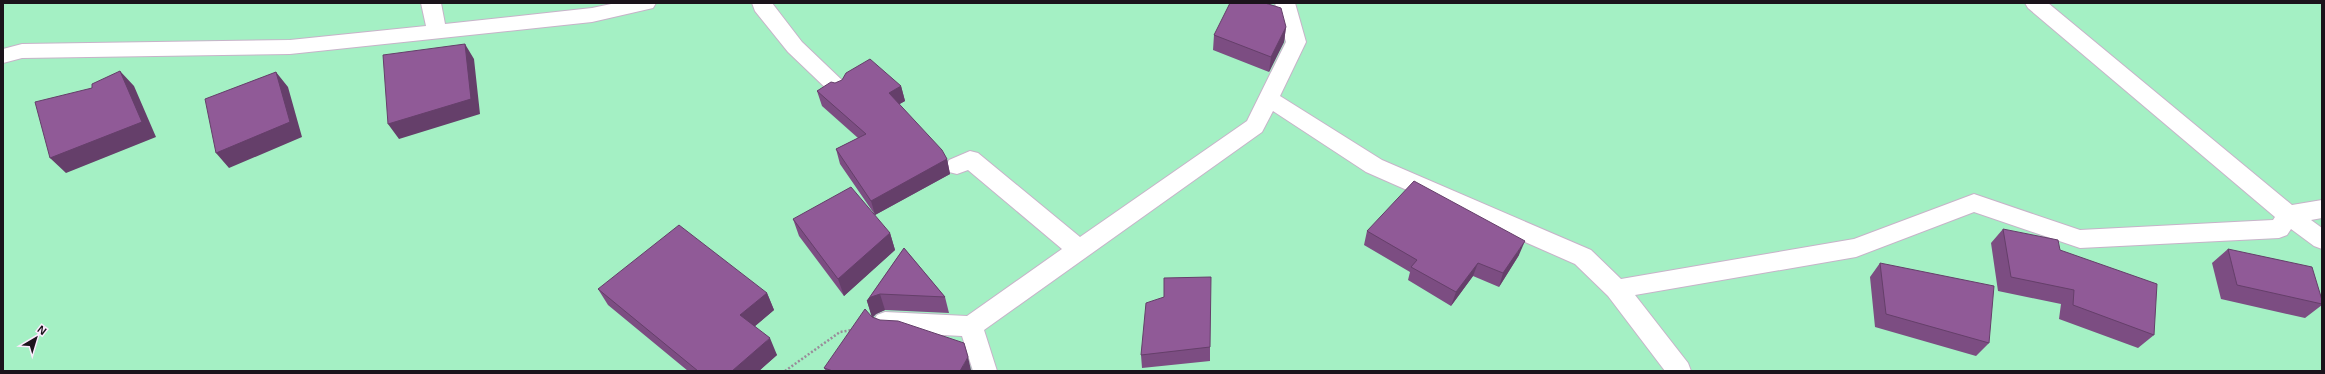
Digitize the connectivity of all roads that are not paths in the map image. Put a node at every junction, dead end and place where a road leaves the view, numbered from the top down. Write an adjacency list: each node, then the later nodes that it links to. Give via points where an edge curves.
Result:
1 (430, 3): 6 (street)
2 (646, 3): 6 (street, via 592,15)
3 (762, 3): 8 (street, via 795,47)
4 (1285, 3): 9 (street, via 1296,42)
5 (2035, 3): 12 (street)
6 (437, 31): 7 (street, via 290,47 22,51)
7 (3, 56)
8 (839, 89)
9 (1268, 98): 14 (street, via 1255,126); 15 (street, via 1374,166 1583,257)
10 (957, 166): 14 (street, via 970,159)
11 (2322, 209): 12 (street)
12 (2288, 215): 13 (street); 15 (street, via 2279,229 2080,239 1974,203 1856,248)
13 (2322, 240)
14 (1079, 250): 17 (street)
15 (1616, 289): 19 (street)
16 (885, 322): 17 (street)
17 (971, 326): 18 (street)
18 (986, 371)
19 (1679, 371)

